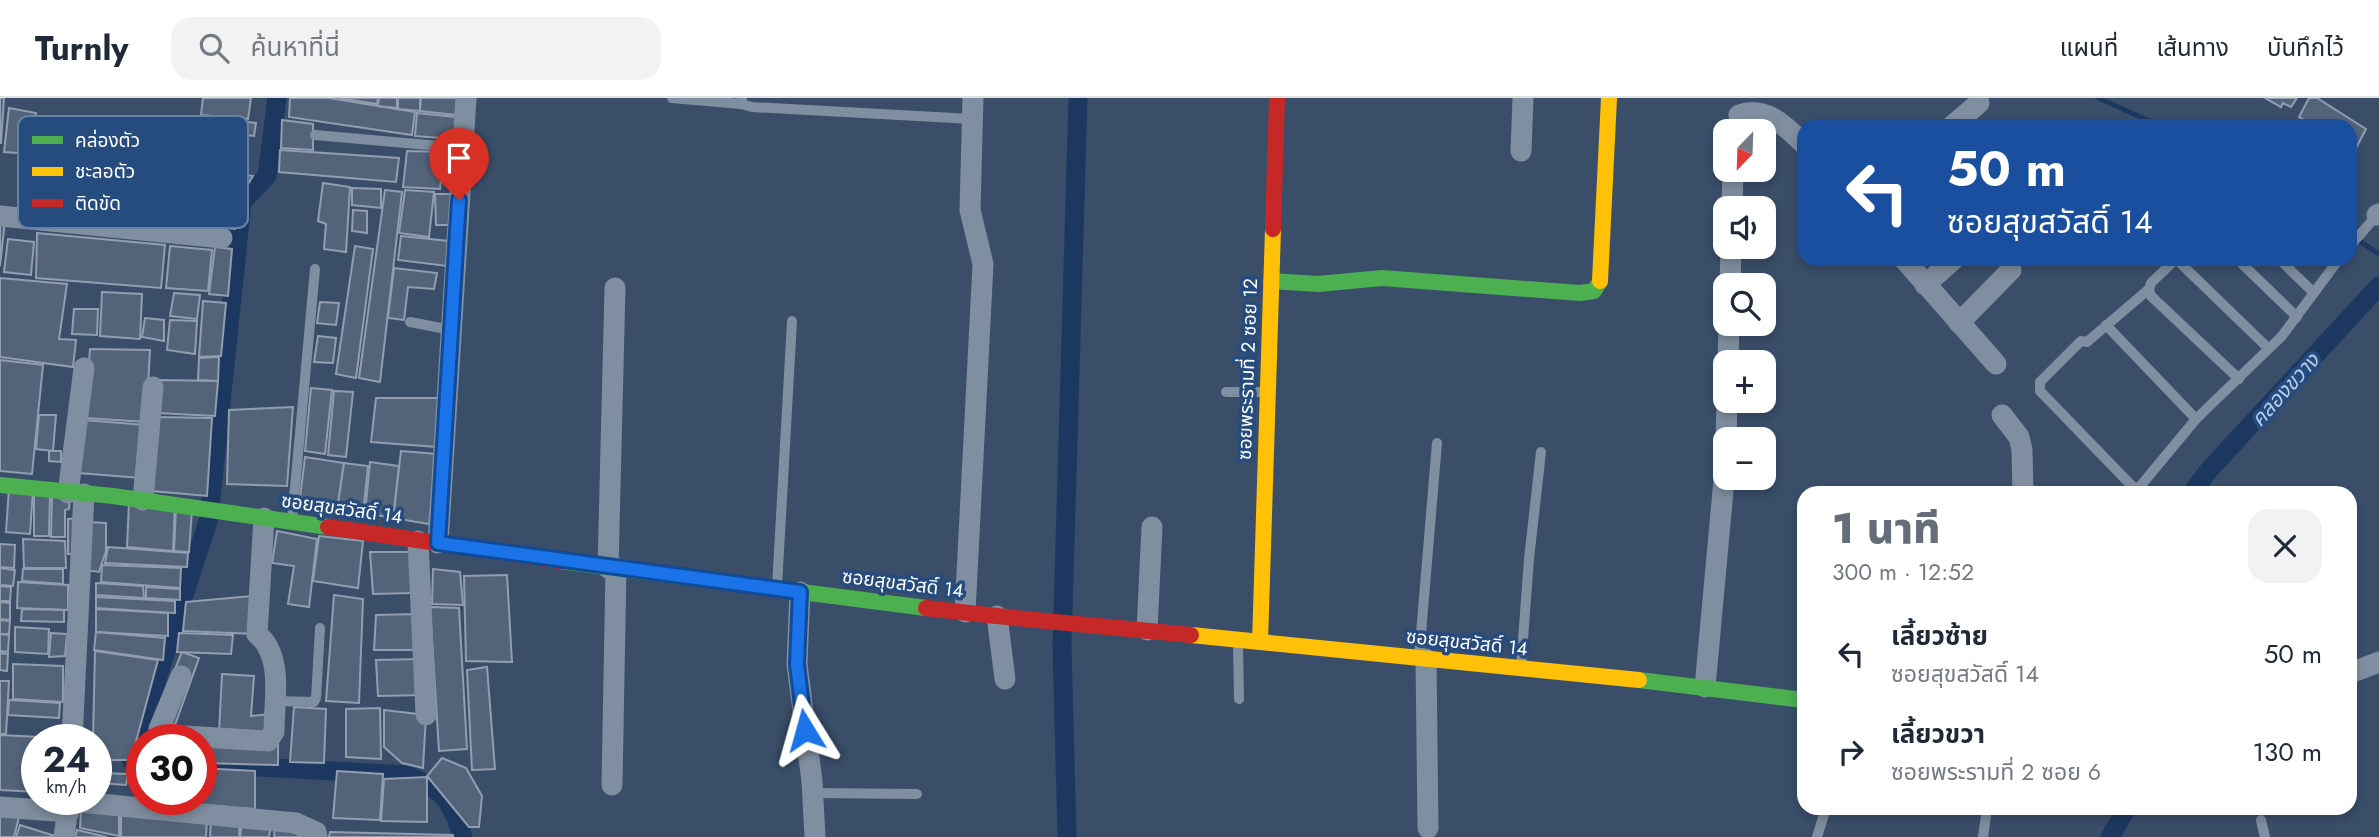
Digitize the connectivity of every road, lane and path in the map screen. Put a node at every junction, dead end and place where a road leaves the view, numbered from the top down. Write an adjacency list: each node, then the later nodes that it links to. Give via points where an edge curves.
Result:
1 (466, 98): 13 (street)
2 (672, 98): 6 (lane)
3 (1277, 98): 30 (street, ซอยพระรามที่ 2 ซอย 12)
4 (1523, 98): 14 (street)
5 (1609, 98): 30 (street, via 1600,282 1594,291 1382,278 1318,284)
6 (741, 101): 8 (lane)
7 (1979, 103): 10 (street)
8 (973, 108): 66 (street, via 970,210 983,264)
9 (1740, 115): 12 (street, via 1761,113 1777,119)
10 (1960, 119)
11 (315, 135): 13 (lane)
12 (1797, 138)
13 (463, 148): 40 (street)
14 (1521, 151)
15 (2378, 214): 20 (lane)
16 (0, 216): 17 (street)
17 (18, 218)
18 (121, 228): 19 (street)
19 (222, 238)
20 (2357, 238)
21 (1910, 266): 31 (street)
22 (1946, 266): 31 (street)
23 (2169, 266): 33 (lane)
24 (2183, 266): 41 (lane)
25 (2244, 266): 35 (lane)
26 (2286, 266): 34 (lane)
27 (2333, 266): 34 (lane)
28 (315, 269): 60 (lane)
29 (2011, 270): 38 (street)
30 (1271, 281): 47 (street, ซอยพระรามที่ 2 ซอย 12)
31 (1925, 285): 38 (street)
32 (615, 288): 63 (street)
33 (2150, 289): 39 (lane); 44 (lane, via 2151,296)
34 (2314, 293): 35 (lane)
35 (2297, 317): 41 (lane)
36 (792, 321): 64 (lane)
37 (410, 322): 40 (lane)
38 (1959, 323): 42 (street)
39 (2106, 326): 49 (lane); 54 (lane, via 2087,342 2081,341 2040,382 2040,391)
40 (451, 330): 62 (street)
41 (2268, 348): 44 (lane)
42 (1996, 364)
43 (84, 368): 57 (street)
44 (2239, 379): 49 (lane)
45 (153, 387): 58 (street)
46 (1226, 392): 47 (lane)
47 (1267, 392): 71 (street, ซอยพระรามที่ 2 ซอย 12)
48 (2002, 415): 53 (street, via 2019,437)
49 (2196, 419): 55 (lane)
50 (1437, 443): 72 (lane)
51 (1541, 452): 74 (lane)
52 (0, 485): 57 (street, ซอยสุขสวัสดิ์ 14)
53 (2023, 486)
54 (2134, 486)
55 (2140, 486)
56 (1723, 490): 78 (street)
57 (76, 493): 58 (street, ซอยสุขสวัสดิ์ 14); 83 (street)
58 (143, 500): 59 (street, ซอยสุขสวัสดิ์ 14)
59 (264, 519): 60 (street, ซอยสุขสวัสดิ์ 14); 81 (street, via 257,634 275,659)
60 (292, 523): 62 (street, ซอยสุขสวัสดิ์ 14)
61 (1152, 527): 69 (street)
62 (428, 542): 63 (street, ซอยสุขสวัสดิ์ 14); 82 (street)
63 (612, 568): 64 (street, ซอยสุขสวัสดิ์ 14); 84 (street)
64 (777, 589): 65 (street, ซอยสุขสวัสดิ์ 14)
65 (800, 592): 66 (street, ซอยสุขสวัสดิ์ 14); 85 (street, via 797,664)
66 (965, 612): 67 (street, ซอยสุขสวัสดิ์ 14)
67 (997, 616): 69 (street, ซอยสุขสวัสดิ์ 14); 77 (street)
68 (320, 628): 81 (lane, via 314,702)
69 (1147, 630): 70 (street, ซอยสุขสวัสดิ์ 14)
70 (1238, 639): 71 (street, ซอยสุขสวัสดิ์ 14); 79 (lane)
71 (1260, 642): 72 (street, ซอยสุขสวัสดิ์ 14)
72 (1423, 658): 74 (street, ซอยสุขสวัสดิ์ 14); 94 (street)
73 (2379, 662): 75 (street)
74 (1521, 668): 78 (street, ซอยสุขสวัสดิ์ 14)
75 (2357, 670)
76 (181, 676): 81 (street, via 159,729 167,735 268,741 274,732)
77 (1005, 679)
78 (1705, 687): 80 (street, ซอยสุขสวัสดิ์ 14)
79 (1239, 699)
80 (1797, 699)
81 (274, 701)
82 (426, 716)
83 (72, 724)
84 (612, 785)
85 (813, 793): 86 (lane); 97 (street)
86 (917, 794)
87 (21, 806): 88 (street)
88 (0, 807)
89 (112, 808): 96 (street, via 296,824 316,832)
90 (67, 815): 95 (street)
91 (1824, 815): 98 (lane)
92 (1986, 815): 99 (lane)
93 (2261, 820): 100 (lane)
94 (1428, 828)
95 (64, 837)
96 (317, 837)
97 (815, 837)
98 (1817, 837)
99 (1983, 837)
100 (2265, 837)

